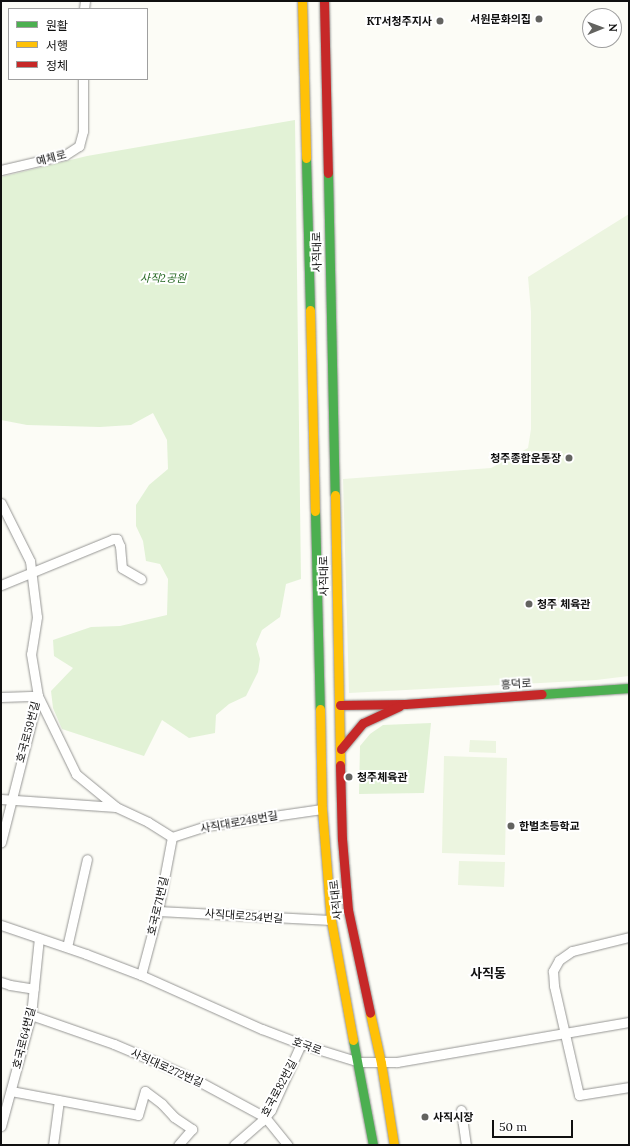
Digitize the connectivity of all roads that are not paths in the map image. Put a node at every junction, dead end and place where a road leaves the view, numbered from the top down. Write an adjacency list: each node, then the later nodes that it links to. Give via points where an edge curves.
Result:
1 (302, 1): 18 (main road, 사직대로)
2 (324, 1): 13 (main road, 사직대로)
3 (83, 80): 4 (street, 예체로, via 83,131 79,146 65,155)
4 (1, 170)
5 (1, 503): 6 (street, 호국로59번길, via 30,561)
6 (32, 573): 7 (street, via 117,539 122,568); 8 (street); 10 (street, 호국로59번길, via 37,617 31,654)
7 (141, 579)
8 (1, 585)
9 (629, 688): 12 (main road, 흥덕로)
10 (38, 696): 11 (street); 16 (street, 호국로59번길); 17 (street, via 76,774)
11 (1, 697)
12 (405, 704): 13 (main road, 흥덕로); 14 (main road, via 363,723)
13 (340, 705): 14 (main road, 사직대로)
14 (341, 749): 36 (main road, 사직대로, via 342,839 348,910)
15 (1, 799): 16 (street)
16 (11, 800): 17 (street); 20 (street, 호국로59번길)
17 (116, 808): 19 (street, via 148,822)
18 (322, 809): 19 (street, 사직대로248번길, via 205,826); 23 (main road, 사직대로)
19 (172, 837): 22 (street, 호국로71번길)
20 (1, 842)
21 (87, 859): 27 (street)
22 (158, 911): 23 (street, 사직대로254번길); 28 (street, 호국로71번길)
23 (331, 920): 35 (main road, 사직대로)
24 (1, 925): 26 (street, 호국로)
25 (629, 937): 33 (street, via 572,951 558,960 553,971 554,986)
26 (39, 938): 27 (street, 호국로); 30 (street, 호국로64번길)
27 (67, 947): 28 (street, 호국로)
28 (141, 975): 34 (street, 호국로)
29 (1, 982): 30 (street)
30 (34, 989): 31 (street, 호국로64번길)
31 (31, 1015): 38 (street, 호국로64번길); 41 (street, 사직대로272번길, via 159,1062)
32 (629, 1022): 33 (street, 호국로)
33 (565, 1033): 36 (street, 호국로); 37 (street, via 579,1095)
34 (302, 1044): 35 (street, 호국로); 41 (street, 호국로82번길, via 271,1110)
35 (359, 1062): 36 (street, 호국로); 47 (main road, 사직대로)
36 (382, 1063): 48 (main road, 사직대로)
37 (629, 1087)
38 (10, 1091): 39 (street); 42 (street, 호국로64번길)
39 (59, 1100): 43 (street); 44 (street, via 138,1115 145,1091 192,1129)
40 (461, 1110): 49 (street)
41 (265, 1117): 45 (street, 호국로82번길); 46 (street, 사직대로272번길)
42 (1, 1126)
43 (53, 1145)
44 (178, 1145)
45 (234, 1145)
46 (288, 1145)
47 (373, 1145)
48 (394, 1145)
49 (466, 1145)

